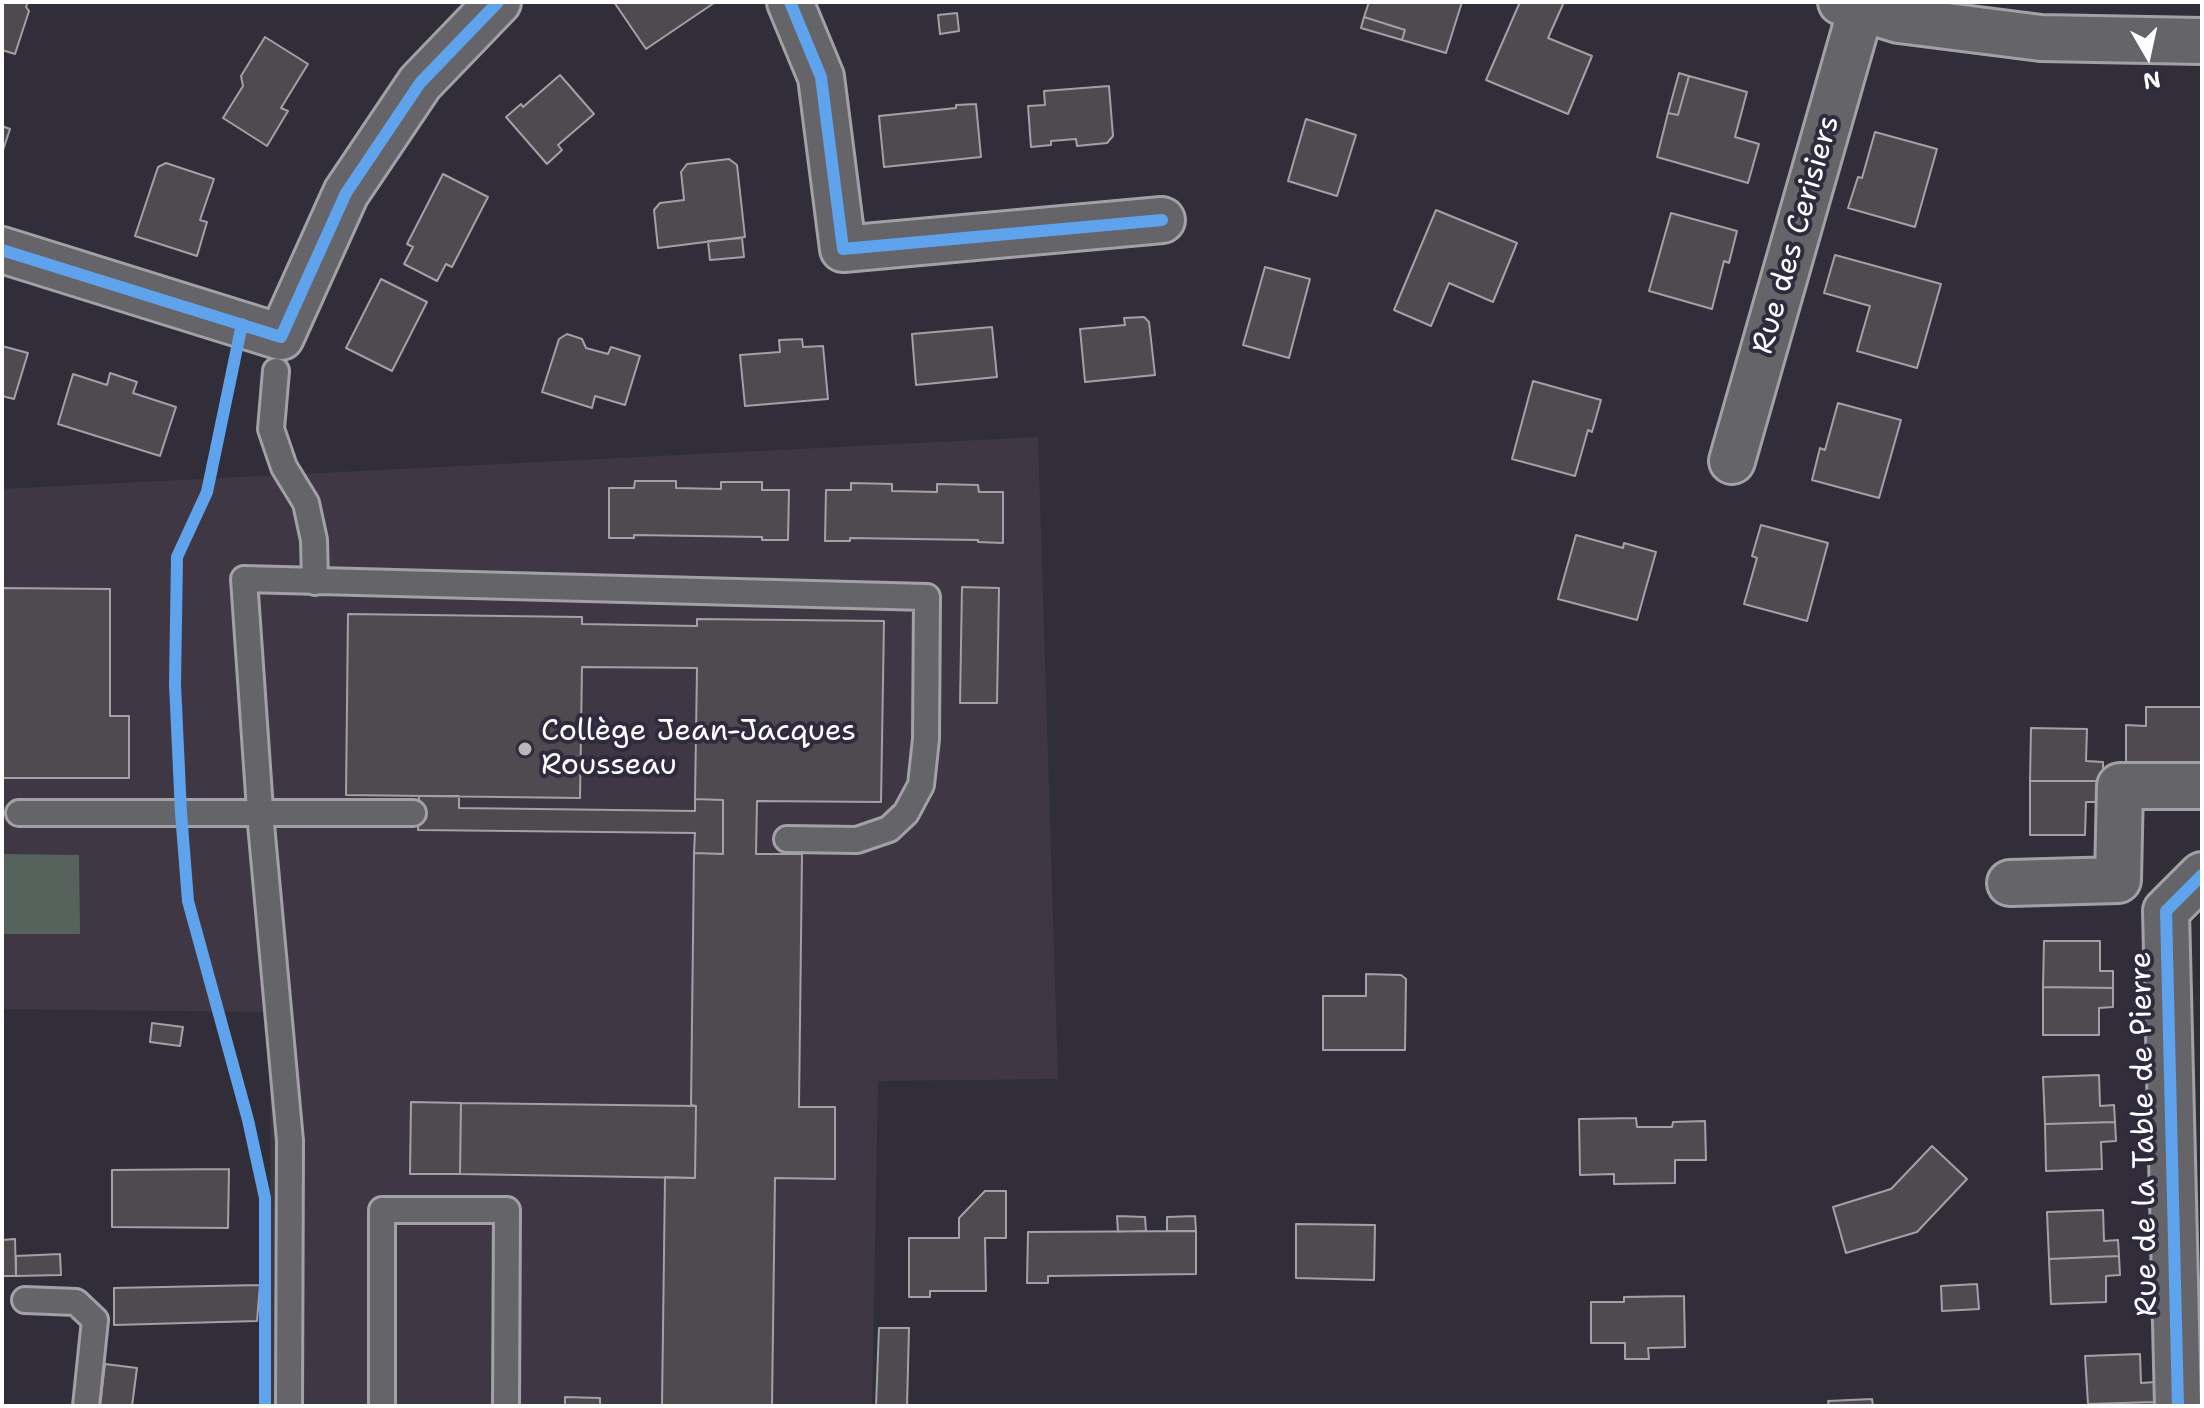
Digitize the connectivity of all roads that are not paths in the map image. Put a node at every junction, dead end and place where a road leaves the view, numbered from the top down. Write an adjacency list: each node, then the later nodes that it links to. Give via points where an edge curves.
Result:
1 (498, 2): 7 (street, via 420,83 346,193)
2 (790, 2): 5 (street, via 821,77 843,249)
3 (1851, 5): 4 (street, Rue des Cerisiers, via 1899,20 2041,38); 8 (street, Rue des Cerisiers)
4 (2202, 41)
5 (1162, 220)
6 (2, 250): 7 (street)
7 (279, 354): 9 (lane, via 271,429 284,467 306,503)
8 (1732, 461)
9 (315, 582): 11 (lane, via 244,579); 14 (lane, via 927,597 926,739 921,785 906,813 889,829 857,840)
10 (2202, 786): 16 (street, via 2120,786)
11 (260, 812): 12 (lane); 13 (lane); 21 (lane, via 290,1141)
12 (19, 813)
13 (413, 813)
14 (787, 839)
15 (2202, 875): 18 (street, Rue de la Table de Pierre)
16 (2118, 880): 17 (street); 18 (street, Rue de la Table de Pierre)
17 (2010, 883)
18 (2166, 911): 24 (street, Rue de la Table de Pierre)
19 (25, 1300): 20 (lane, via 76,1302 95,1320)
20 (86, 1406)
21 (289, 1406)
22 (382, 1406): 23 (lane, via 382,1210 507,1210)
23 (506, 1406)
24 (2178, 1406)

